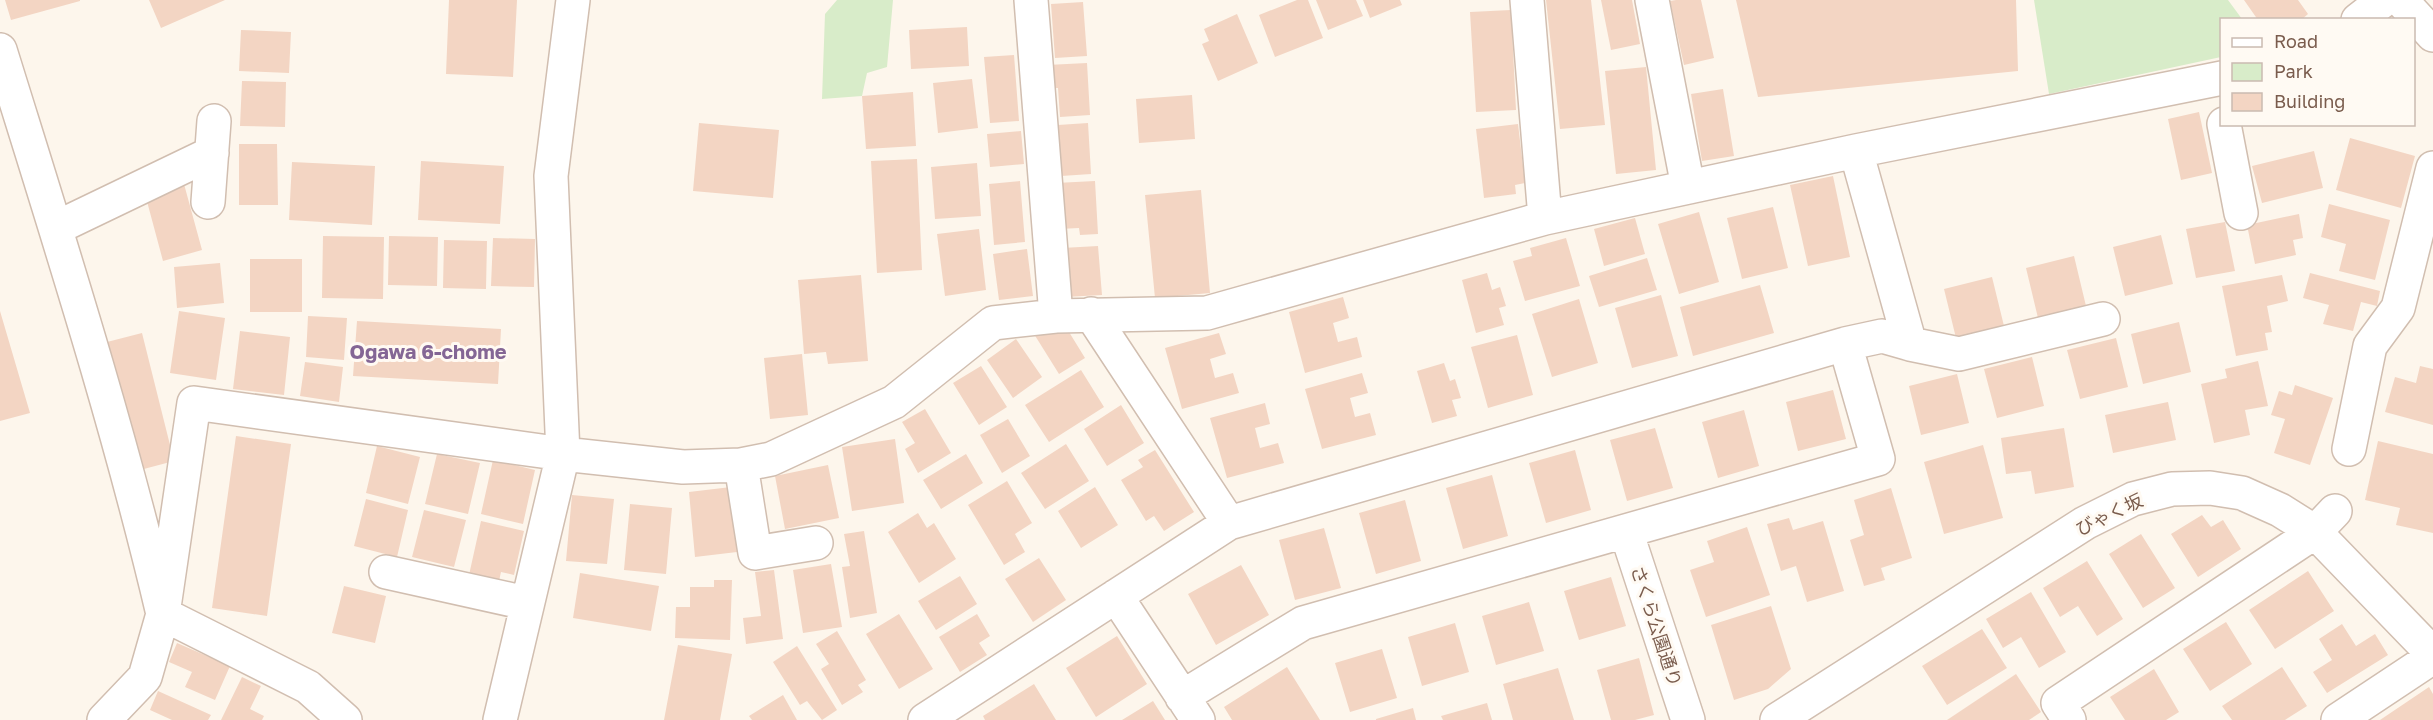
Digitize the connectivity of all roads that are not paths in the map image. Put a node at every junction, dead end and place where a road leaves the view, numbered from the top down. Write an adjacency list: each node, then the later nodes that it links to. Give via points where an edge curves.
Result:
1 (573, 0): 26 (street, via 551,176)
2 (1031, 0): 21 (street)
3 (1527, 0): 18 (street)
4 (1652, 0): 15 (street)
5 (2384, 0): 7 (street)
6 (2401, 0): 8 (street)
7 (2361, 18)
8 (2433, 34)
9 (0, 50): 19 (street)
10 (2218, 79): 11 (street); 13 (street)
11 (2220, 96)
12 (2223, 126): 17 (street)
13 (1856, 151): 15 (street); 24 (street)
14 (2433, 168): 25 (street, via 2398,308 2370,346)
15 (1689, 187): 18 (street)
16 (208, 202): 19 (street, via 213,137)
17 (2241, 213)
18 (1545, 218): 20 (street, via 1208,313)
19 (56, 228): 35 (street, via 136,500)
20 (1091, 314): 21 (street); 29 (street)
21 (1056, 316): 27 (street, via 993,323 894,402 771,459)
22 (2103, 319): 24 (street, via 1959,354)
23 (1845, 344): 24 (street, via 1882,336); 29 (street); 30 (street, via 1878,459)
24 (1910, 344)
25 (2349, 449)
26 (562, 454): 27 (street, via 683,467); 34 (street); 35 (street, via 194,403)
27 (741, 465): 31 (street, via 755,553)
28 (2325, 521): 36 (street, びゃく坂); 43 (street, びゃく坂, via 2280,510 2242,493 2210,488 2172,489 2133,499 2085,523); 44 (street, via 2058,702)
29 (1229, 524): 33 (street)
30 (1626, 531): 37 (street, via 1304,623); 42 (street, さくら公園通り)
31 (816, 543)
32 (386, 572): 34 (street)
33 (1116, 596): 37 (street); 38 (street)
34 (526, 603): 41 (street)
35 (164, 614): 39 (street, via 145,677); 40 (street, via 308,687)
36 (2433, 655): 45 (street)
37 (1190, 708)
38 (928, 719)
39 (104, 720)
40 (345, 720)
41 (500, 720)
42 (1688, 720)
43 (1777, 720)
44 (2069, 720)
45 (2338, 720)

